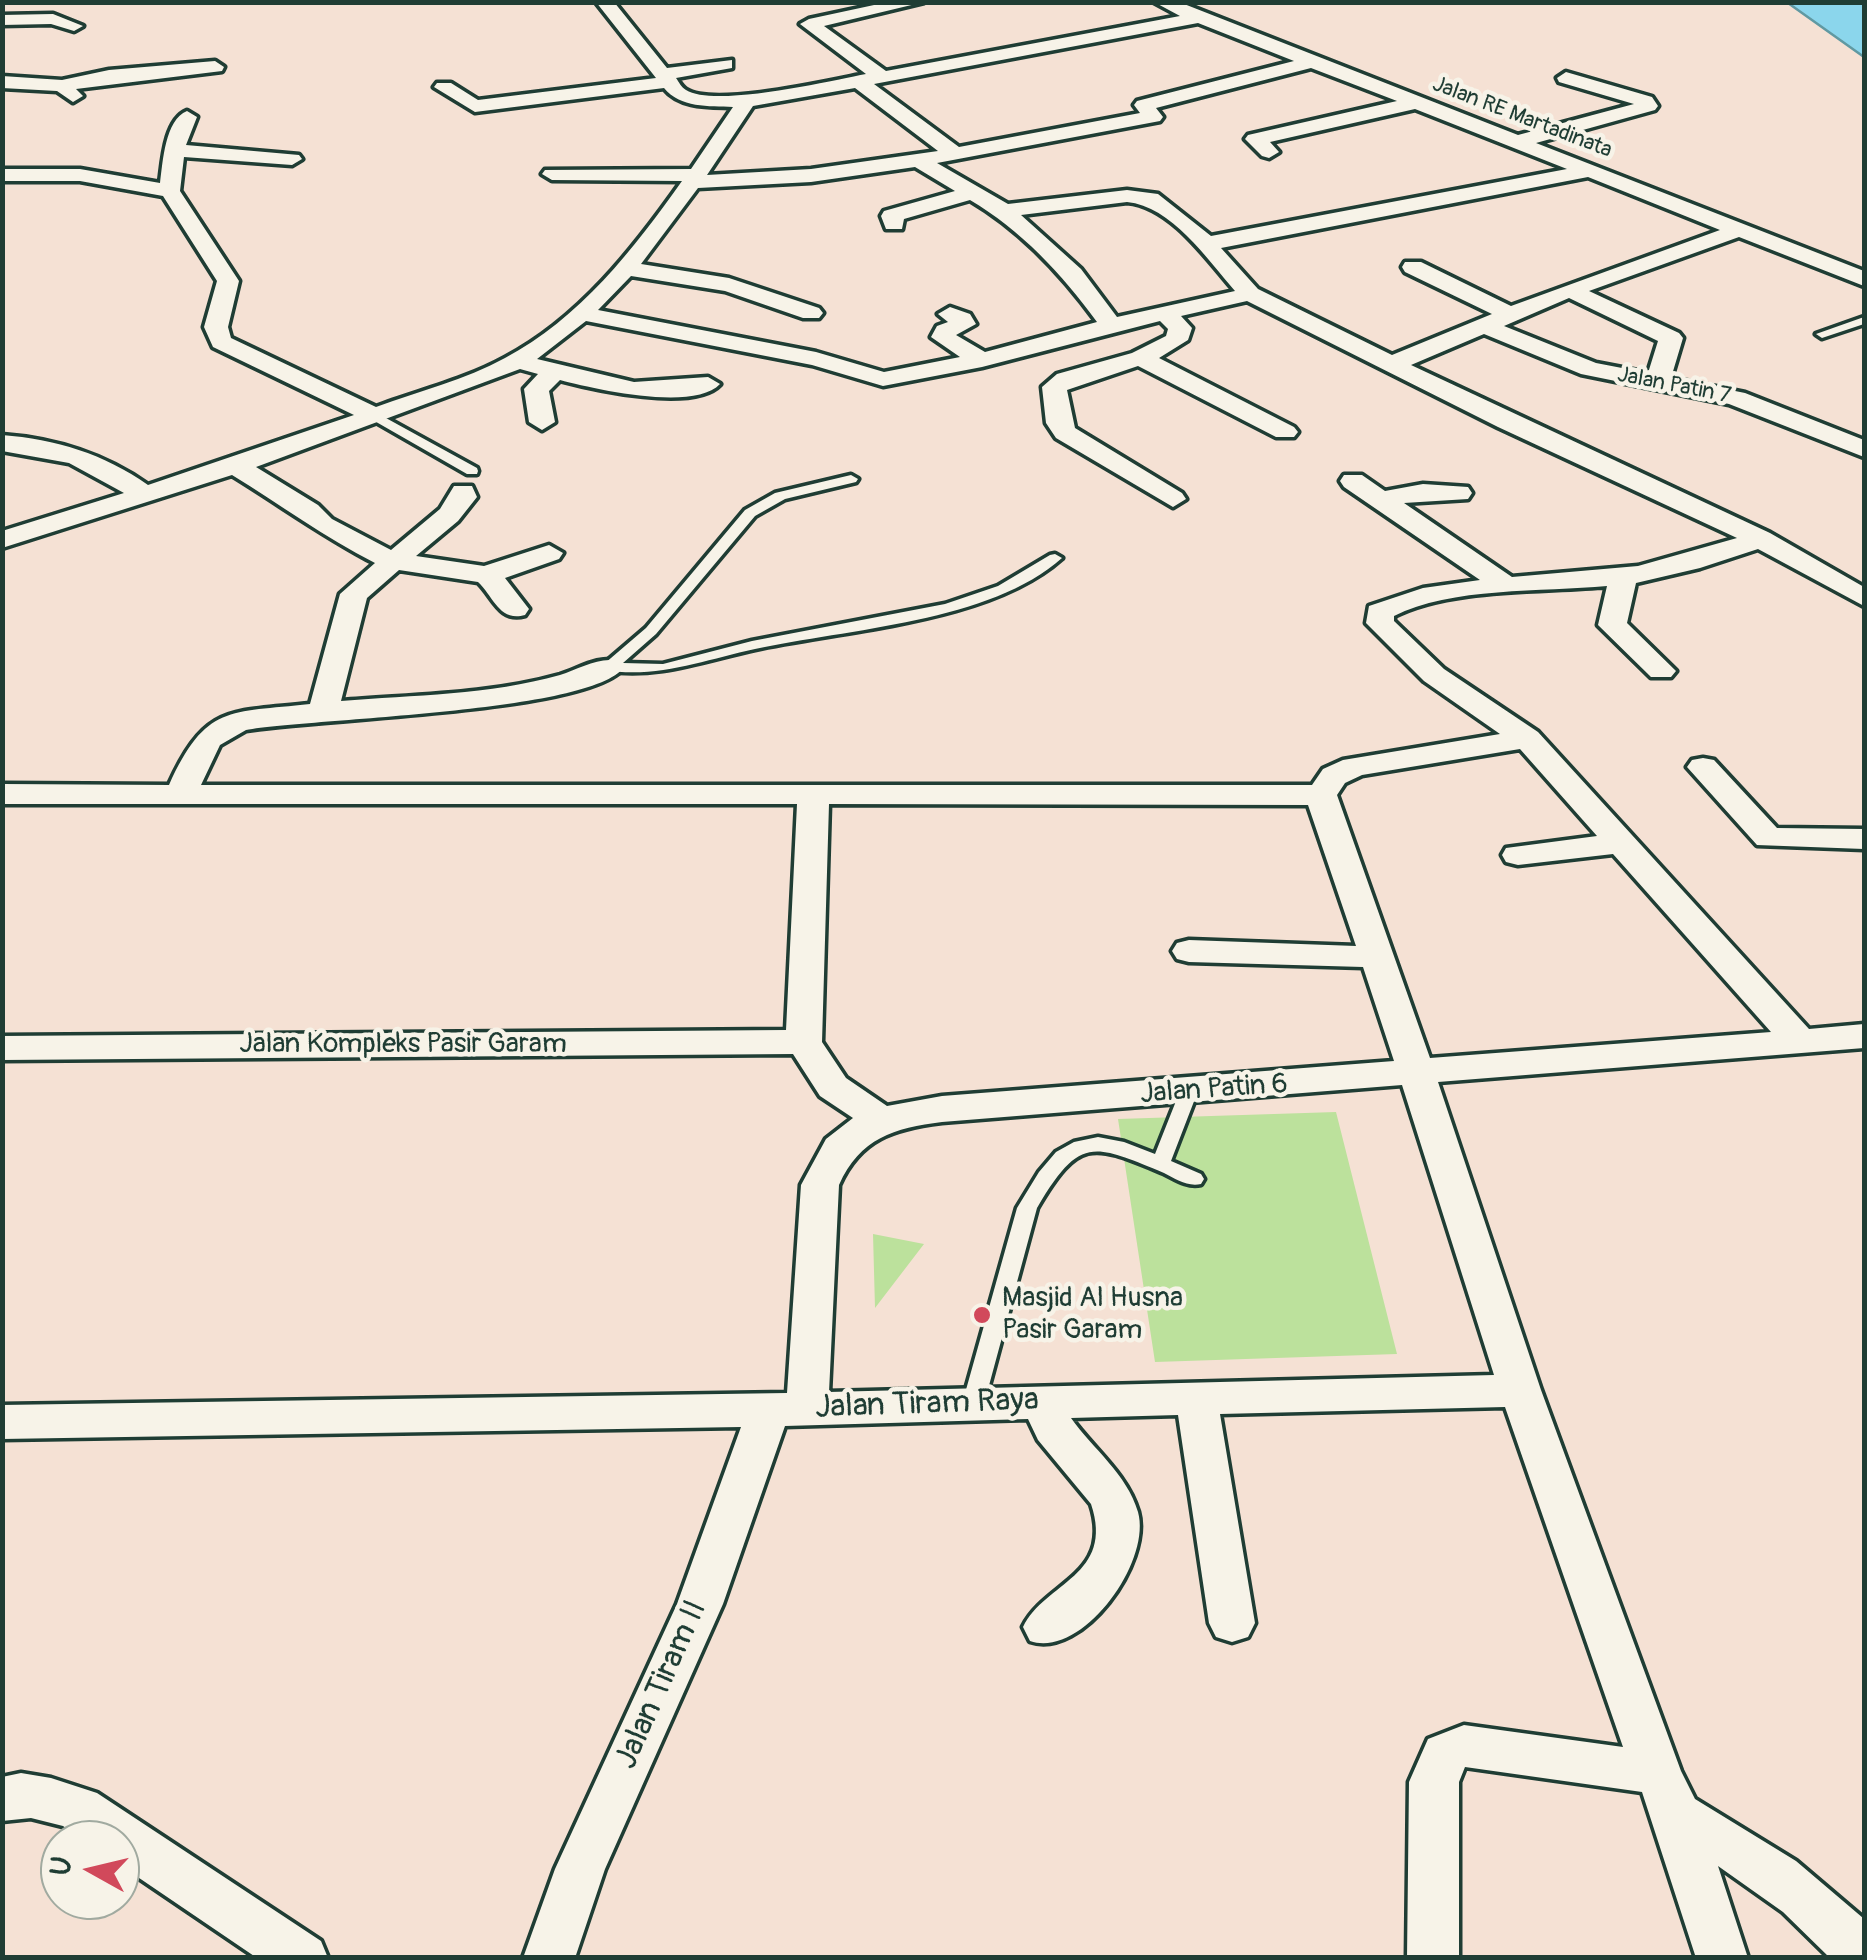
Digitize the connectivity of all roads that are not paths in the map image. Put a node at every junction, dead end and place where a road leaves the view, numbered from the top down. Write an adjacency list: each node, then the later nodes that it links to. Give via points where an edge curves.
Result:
1 (604, 2): 10 (street)
2 (916, 2): 11 (street, via 809,24)
3 (1162, 2): 4 (street, Jalan RE Martadinata)
4 (1199, 17): 7 (street, Jalan RE Martadinata); 11 (street)
5 (2, 20): 6 (street, via 52,19)
6 (74, 26)
7 (1312, 62): 19 (street, Jalan RE Martadinata); 24 (street, via 1144,105 1152,118)
8 (724, 64): 10 (street)
9 (215, 67): 14 (street, via 108,76 68,91)
10 (666, 78): 16 (street, via 475,106); 18 (street, via 692,99)
11 (884, 78): 15 (street)
12 (1566, 78): 17 (street)
13 (1635, 80): 17 (street)
14 (2, 82)
15 (859, 82): 18 (street); 24 (street)
16 (444, 86)
17 (1600, 89): 21 (street, via 1648,106)
18 (746, 101): 30 (street)
19 (1415, 103): 21 (street, Jalan RE Martadinata); 23 (street, via 1255,139)
20 (187, 117): 22 (street)
21 (1516, 142): 28 (street, Jalan RE Martadinata)
22 (174, 150): 25 (street); 31 (street)
23 (1269, 152)
24 (957, 156): 26 (street)
25 (292, 159)
26 (922, 163): 30 (street, via 787,180); 32 (street)
27 (552, 174): 30 (street)
28 (1597, 174): 33 (street); 37 (street, Jalan RE Martadinata); 38 (street)
29 (2, 175): 31 (street, via 80,175)
30 (696, 178): 41 (street)
31 (170, 191): 61 (street, via 228,281 216,328 221,342)
32 (973, 192): 35 (street); 36 (street, via 892,216)
33 (1704, 193)
34 (1753, 210): 39 (street)
35 (1004, 211): 38 (street, via 1144,196); 51 (street, via 1073,274)
36 (894, 224)
37 (1739, 230): 39 (street, Jalan RE Martadinata); 43 (street)
38 (1206, 244): 44 (street)
39 (1777, 245): 42 (street, Jalan RE Martadinata)
40 (1413, 267): 49 (street)
41 (624, 268): 45 (street); 46 (street, via 730,285)
42 (1864, 279)
43 (1569, 290): 49 (street); 59 (street, via 1672,338)
44 (1250, 294): 48 (street); 57 (street)
45 (580, 313): 55 (street, via 816,360 872,378); 56 (street)
46 (811, 313)
47 (950, 314): 55 (street, via 964,324 943,336)
48 (1166, 314): 51 (street); 54 (street, via 1180,334)
49 (1510, 314): 52 (street)
50 (1864, 320): 53 (lane)
51 (1111, 325): 55 (street)
52 (1482, 325): 57 (street); 59 (street, Jalan Patin 7, via 1590,369)
53 (1822, 334)
54 (1140, 358): 63 (street); 73 (street, via 1054,387 1059,423)
55 (982, 360)
56 (517, 361): 58 (street); 61 (street)
57 (1394, 363): 75 (street)
58 (556, 371): 60 (street, via 644,393); 62 (street, via 536,390)
59 (1658, 382): 65 (street, Jalan Patin 7, via 1736,398)
60 (708, 384)
61 (375, 416): 66 (street); 69 (lane)
62 (542, 422)
63 (1284, 432)
64 (2, 443): 71 (street, via 70,452)
65 (1864, 449)
66 (234, 465): 71 (street); 78 (street)
67 (851, 479): 84 (lane, via 780,496 750,513 651,631)
68 (1352, 480): 72 (street)
69 (468, 481): 78 (street, via 449,515)
70 (1459, 493): 72 (street)
71 (144, 494): 74 (street)
72 (1385, 499): 81 (street)
73 (1173, 500)
74 (2, 540)
75 (1760, 540): 80 (street); 82 (street)
76 (549, 553): 79 (street)
77 (1055, 558): 84 (lane, via 994,594 948,608 664,668)
78 (392, 562): 79 (street); 86 (street, via 354,594)
79 (486, 576): 83 (street)
80 (1623, 577): 81 (street); 85 (street, via 1612,625)
81 (1506, 585): 87 (street, via 1386,606 1380,623 1434,675)
82 (1864, 598)
83 (515, 609)
84 (609, 667): 86 (street, via 532,692)
85 (1662, 671)
86 (324, 710): 89 (street, via 216,732)
87 (1527, 739): 92 (street, via 1354,767 1334,776); 94 (street)
88 (1703, 767): 93 (street, via 1768,838)
89 (181, 793): 90 (street); 91 (street)
90 (2, 794)
91 (813, 794): 92 (street); 100 (street)
92 (1321, 796): 97 (street)
93 (1864, 839)
94 (1619, 844): 95 (street); 99 (street)
95 (1518, 855)
96 (1189, 951): 97 (street)
97 (1378, 957): 102 (street)
98 (1864, 1036): 99 (street, Jalan Patin 6)
99 (1799, 1040): 102 (street, Jalan Patin 6)
100 (804, 1042): 101 (street, Jalan Kompleks Pasir Garam); 103 (street)
101 (2, 1048)
102 (1416, 1075): 104 (street, Jalan Patin 6); 109 (street)
103 (833, 1087): 105 (street); 106 (street)
104 (1189, 1091): 105 (street, Jalan Patin 6); 107 (lane)
105 (882, 1120): 106 (street, Jalan Patin 6, via 851,1135)
106 (830, 1156): 113 (street, via 820,1185)
107 (1160, 1165): 108 (lane); 112 (lane, via 1103,1141 1084,1142 1068,1149 1039,1184 1026,1208)
108 (1194, 1179)
109 (1520, 1390): 110 (street, Jalan Tiram Raya); 117 (street)
110 (1196, 1397): 111 (street, Jalan Tiram Raya); 115 (street)
111 (1043, 1401): 112 (street, Jalan Tiram Raya); 116 (street, via 1052,1428 1110,1496 1117,1536 1100,1584)
112 (973, 1404): 113 (street, Jalan Tiram Raya)
113 (788, 1409): 114 (street, Jalan Tiram Raya); 120 (street, Jalan Tiram II, via 580,1869)
114 (2, 1422)
115 (1232, 1623)
116 (1046, 1627)
117 (1667, 1794): 121 (street, via 1464,1746 1446,1750 1434,1782); 122 (street); 123 (street, via 1795,1889)
118 (2, 1799): 119 (street, via 40,1796 78,1810)
119 (302, 1958)
120 (549, 1958)
121 (1433, 1958)
122 (1722, 1958)
123 (1864, 1958)

